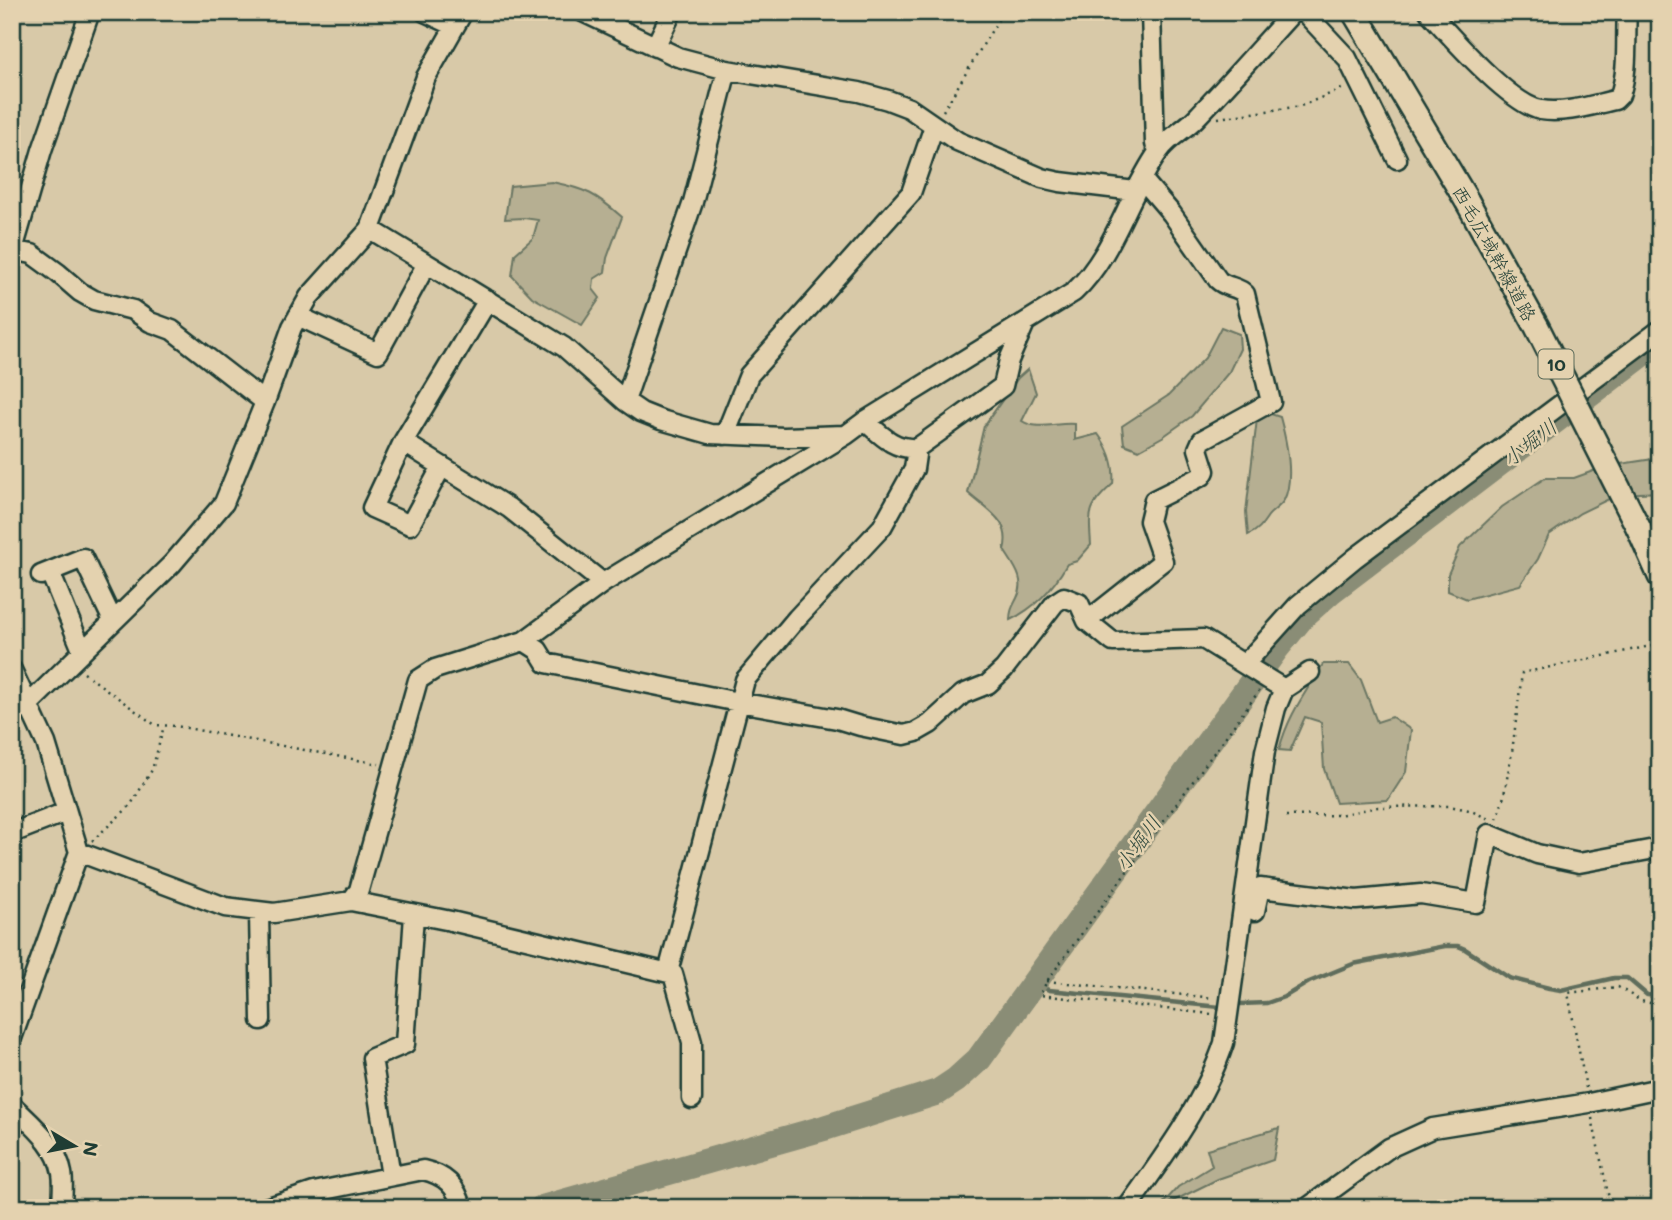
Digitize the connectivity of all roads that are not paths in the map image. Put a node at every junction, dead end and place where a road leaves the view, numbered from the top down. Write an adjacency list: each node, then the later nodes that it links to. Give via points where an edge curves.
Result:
1 (90, 12): 19 (street)
2 (425, 12): 11 (street)
3 (583, 12): 12 (street)
4 (672, 12): 12 (street)
5 (1151, 12): 15 (street, via 1155,144)
6 (1293, 12): 15 (street, via 1193,121)
7 (1304, 12): 16 (street, via 1347,58)
8 (1354, 12): 33 (main road, 西毛広域幹線道路 / 10, bridge, via 1543,338)
9 (1429, 12): 10 (street, via 1469,58 1526,104 1559,111 1615,100 1623,86 1628,55)
10 (1627, 12)
11 (459, 19): 18 (street, via 426,77)
12 (654, 47): 13 (street)
13 (727, 70): 14 (street, via 859,92 909,108); 25 (street, via 693,202)
14 (934, 126): 17 (street, via 957,141 1042,178); 28 (street, via 911,192 749,375)
15 (1160, 149): 17 (street)
16 (1397, 159)
17 (1139, 185): 23 (street, via 1095,270 1074,292); 36 (street, via 1172,214 1218,280 1245,294 1271,402 1202,440 1198,449 1205,471 1202,476 1154,500 1149,522 1163,561)
18 (370, 229): 20 (street); 22 (street, via 309,297)
19 (13, 250): 26 (street, via 32,254 94,300 133,310 150,323 172,330)
20 (426, 265): 21 (street); 22 (street, via 378,353)
21 (488, 300): 25 (street, via 564,347); 30 (street)
22 (298, 316): 26 (street)
23 (1025, 323): 27 (street); 31 (street, via 1003,386)
24 (1660, 330): 39 (street, via 1355,558 1298,605)
25 (625, 401): 28 (street, via 662,420)
26 (265, 402): 35 (street, via 224,503 172,564)
27 (865, 421): 29 (street); 31 (street, via 888,442)
28 (725, 435): 29 (street)
29 (846, 435): 34 (street)
30 (403, 442): 32 (street); 32 (street, via 372,508 410,525)
31 (918, 448): 43 (street, via 914,470 882,527 745,680)
32 (442, 466): 34 (street, via 509,508)
33 (1660, 576)
34 (603, 583): 37 (street)
35 (113, 621): 38 (street); 38 (street, via 83,558 45,573)
36 (1087, 621): 39 (street, via 1113,642 1203,639); 43 (street, via 1079,603 1063,597 988,684 962,694 930,724 904,735)
37 (524, 641): 43 (street, via 538,650 546,663); 50 (street, via 435,669 418,680 359,890)
38 (76, 656): 44 (street)
39 (1248, 666): 42 (street)
40 (12, 670): 44 (street)
41 (1310, 672): 42 (street)
42 (1284, 689): 53 (street, via 1265,751)
43 (738, 702): 54 (street)
44 (29, 704): 45 (street); 46 (street, via 51,757)
45 (12, 715)
46 (66, 812): 47 (street); 49 (street)
47 (12, 833)
48 (1660, 848): 53 (street, via 1579,863 1537,854 1489,834 1476,903 1422,894 1356,900 1260,888 1251,920)
49 (79, 852): 51 (street, via 211,904); 56 (street)
50 (351, 901): 51 (street); 52 (street)
51 (259, 913): 55 (street)
52 (414, 915): 54 (street); 60 (street, via 405,1044 372,1058)
53 (1242, 927): 64 (street, via 1224,1043 1211,1078)
54 (668, 972): 58 (street, via 673,974 692,1042)
55 (261, 1020)
56 (12, 1038)
57 (1660, 1088): 65 (street, via 1433,1128 1389,1148)
58 (692, 1099)
59 (12, 1105): 61 (street, via 46,1139 57,1159)
60 (391, 1177): 62 (street, via 314,1192); 63 (street, via 433,1172 458,1192)
61 (62, 1208)
62 (266, 1208)
63 (462, 1208)
64 (1127, 1208)
65 (1307, 1208)

